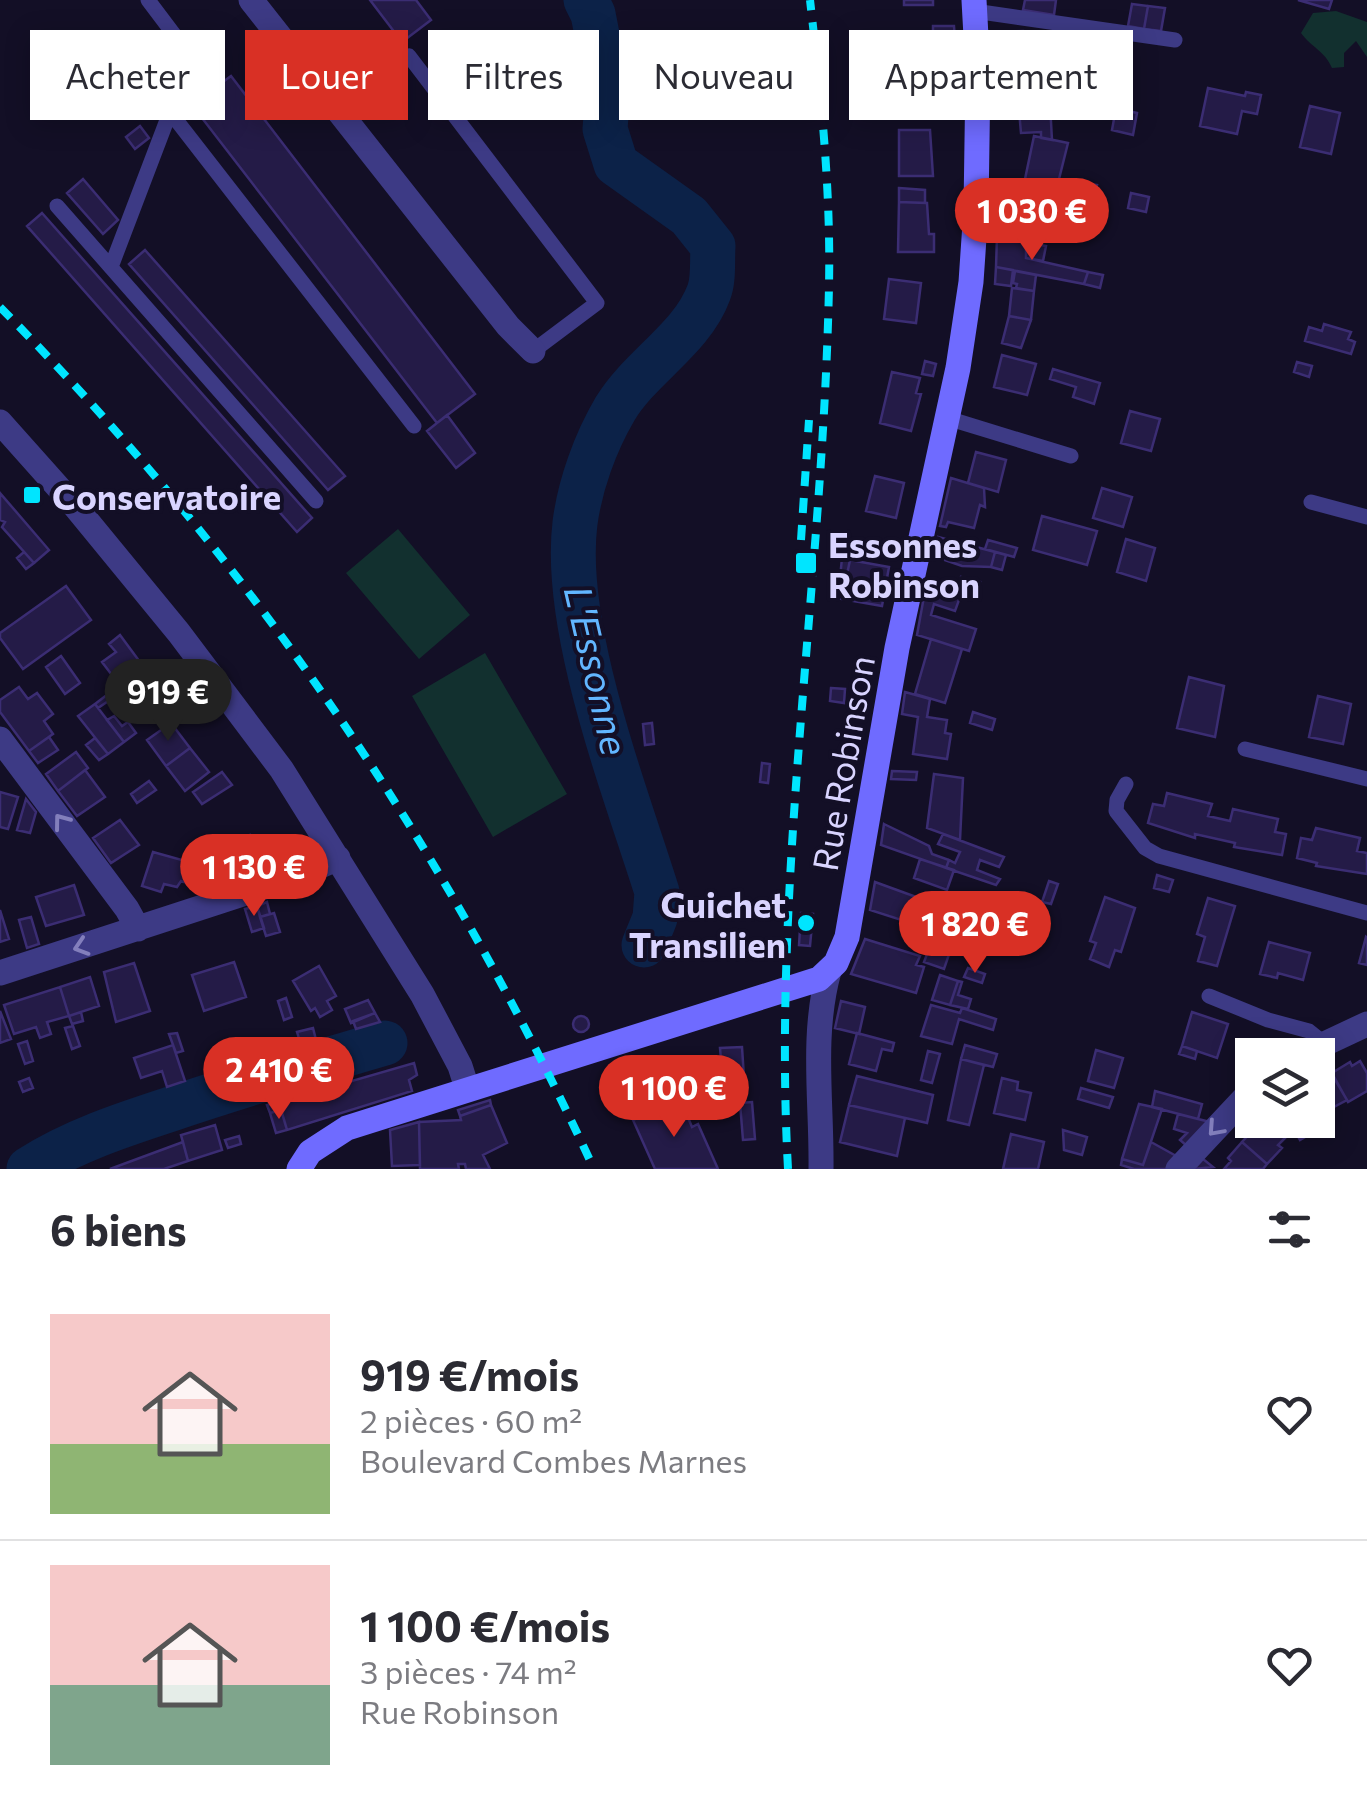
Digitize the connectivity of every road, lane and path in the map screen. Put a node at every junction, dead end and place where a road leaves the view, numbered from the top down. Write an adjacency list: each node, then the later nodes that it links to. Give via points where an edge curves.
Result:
1 (148, 0): 4 (lane)
2 (252, 0): 5 (street)
3 (974, 6): 6 (lane); 14 (street, Rue Robinson, via 972,282)
4 (171, 30)
5 (275, 30)
6 (1175, 40)
7 (408, 56): 13 (lane, via 596,303)
8 (167, 120): 12 (lane)
9 (176, 120): 16 (lane)
10 (344, 120): 13 (street)
11 (58, 206): 12 (lane)
12 (111, 267): 18 (lane)
13 (533, 351)
14 (947, 418): 17 (lane); 28 (street, Rue Robinson, via 894,665 849,924)
15 (0, 422): 25 (street, via 179,633 282,770)
16 (414, 426)
17 (1071, 456)
18 (316, 501)
19 (1312, 502): 20 (lane)
20 (1367, 517)
21 (0, 738): 27 (street, one-way to 21)
22 (1245, 749): 23 (lane)
23 (1367, 779)
24 (1126, 784): 26 (lane, via 1116,811 1159,856)
25 (338, 858): 27 (street); 34 (street, via 422,994)
26 (1367, 913)
27 (138, 928): 29 (street, one-way to 29)
28 (829, 971): 34 (street); 37 (street, via 818,1046)
29 (0, 973)
30 (1208, 996): 32 (lane, via 1309,1031)
31 (1367, 1024): 33 (street)
32 (1310, 1038)
33 (1335, 1039)
34 (467, 1088): 36 (street, via 347,1128)
35 (1235, 1108): 38 (street, one-way to 38)
36 (291, 1168)
37 (821, 1169)
38 (1178, 1169)

